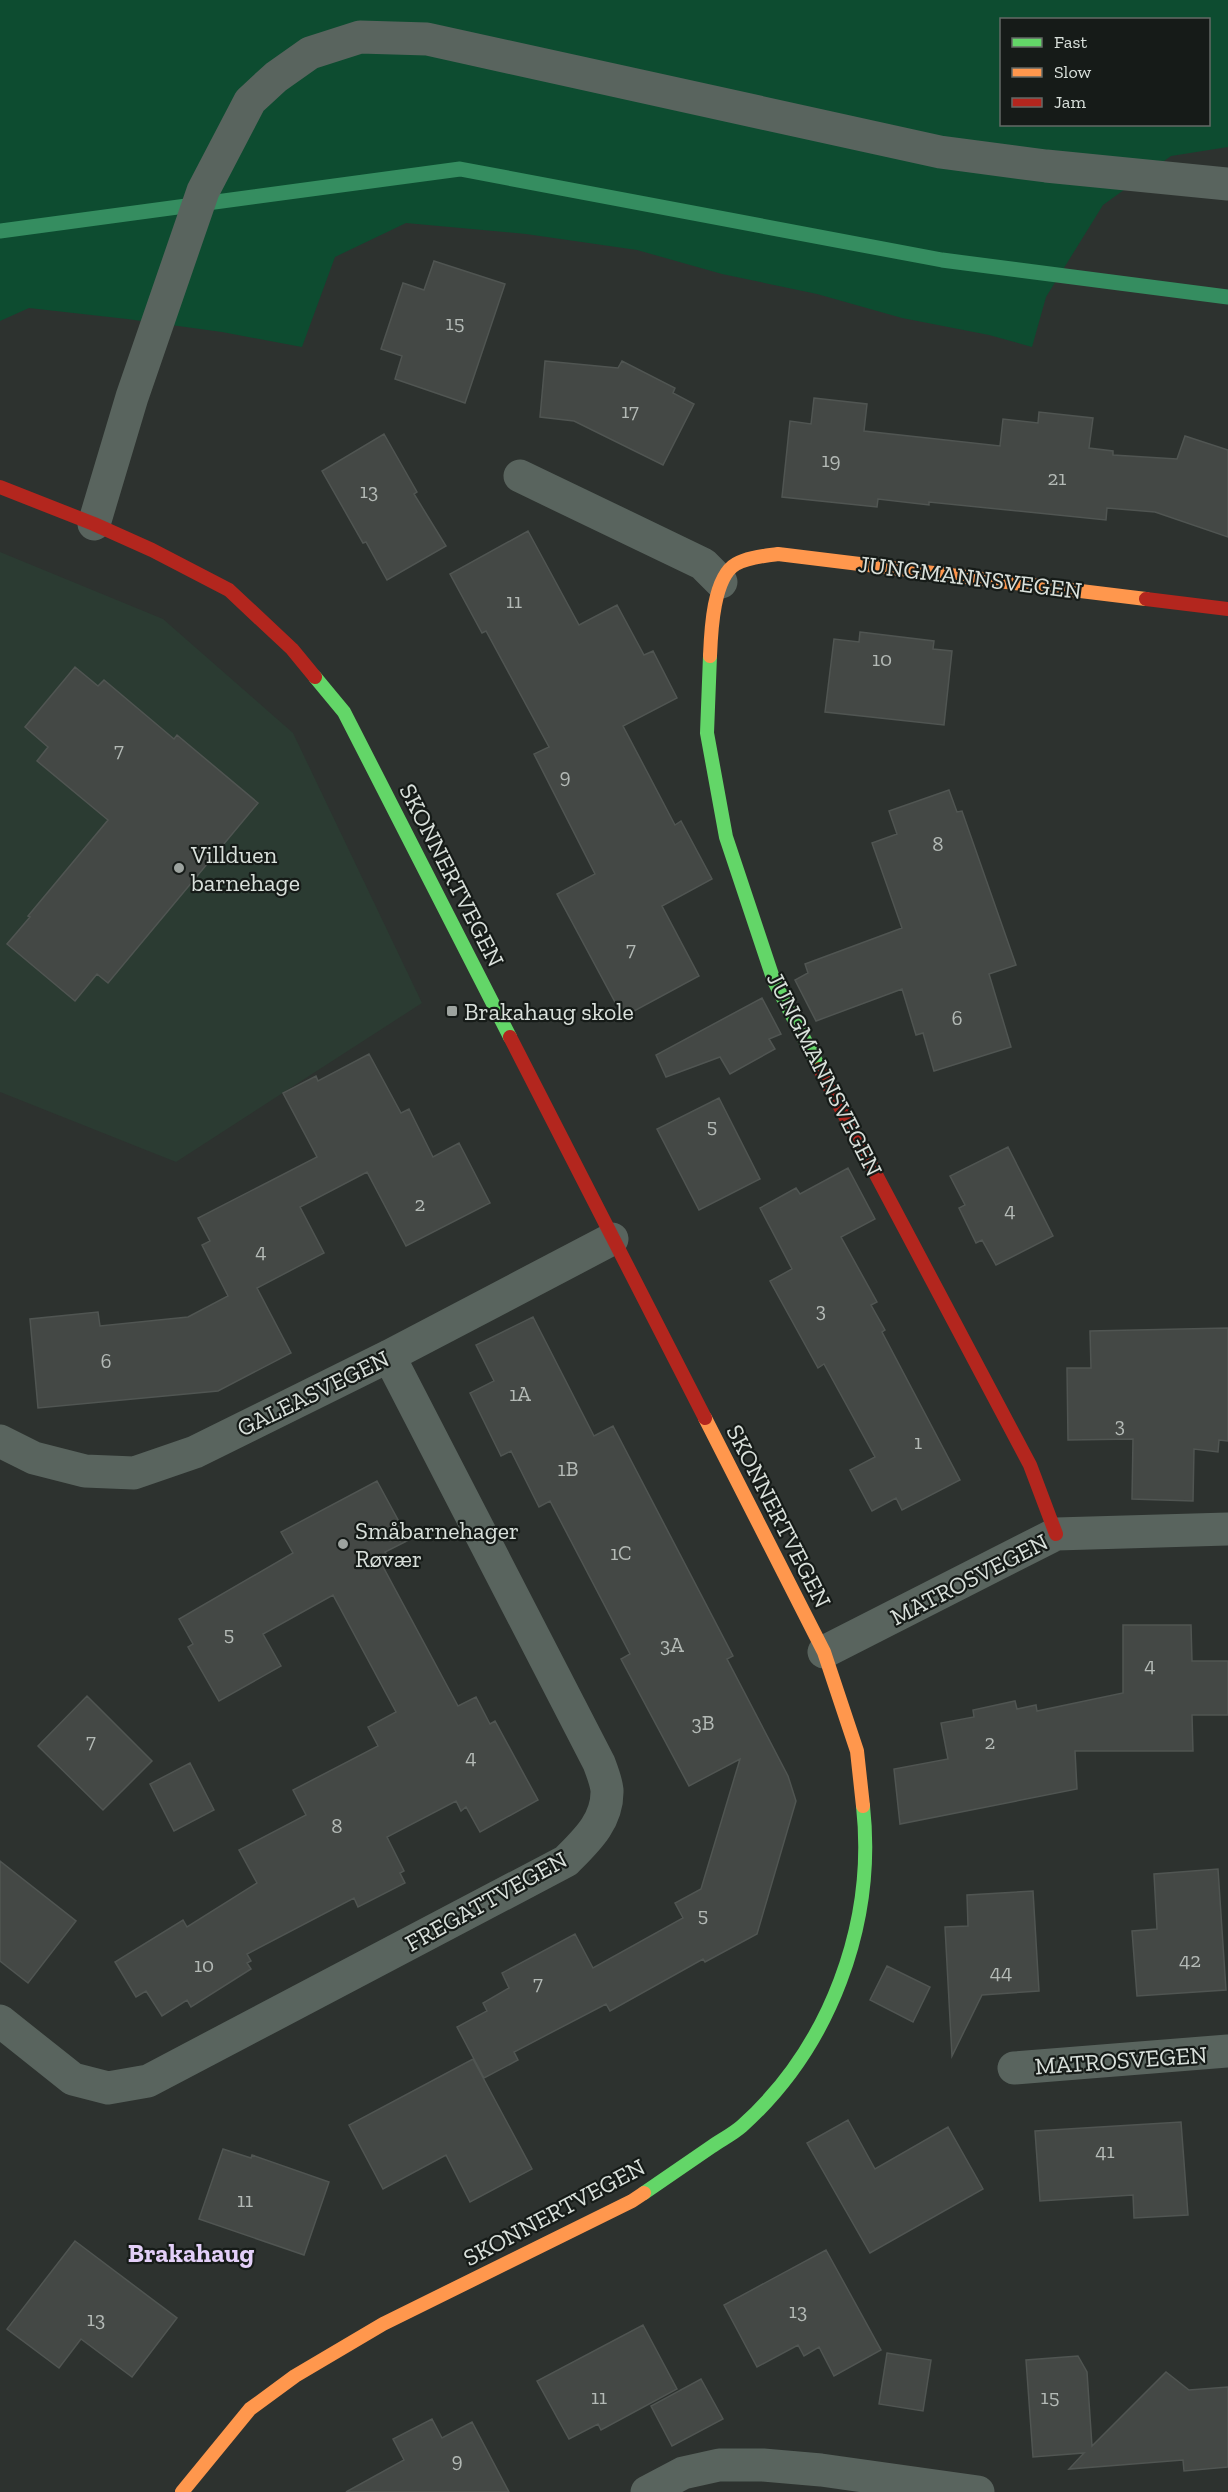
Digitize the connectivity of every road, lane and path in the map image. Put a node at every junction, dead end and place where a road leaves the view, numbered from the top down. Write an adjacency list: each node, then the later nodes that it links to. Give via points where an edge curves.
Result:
1 (1228, 184): 4 (street, via 940,152 427,39 360,37 310,53 250,101 203,191 132,397)
2 (520, 476): 5 (street, via 703,564)
3 (0, 487): 4 (street, SKONNERTVEGEN)
4 (94, 524): 7 (street, SKONNERTVEGEN, via 229,590 292,649 344,712)
5 (721, 582): 6 (street, JUNGMANNSVEGEN, via 735,564 778,554); 11 (street, JUNGMANNSVEGEN, via 711,625 707,733 726,837 774,981 1030,1465)
6 (1228, 609)
7 (612, 1239): 8 (street, GALEASVEGEN); 12 (street, SKONNERTVEGEN)
8 (389, 1356): 9 (street, GALEASVEGEN, via 195,1452 134,1473 85,1471 34,1458); 13 (street, FREGATTVEGEN, via 599,1763 607,1790 603,1815 590,1837 566,1861 148,2080 108,2088 73,2079)
9 (0, 1441)
10 (1228, 1529): 11 (street, MATROSVEGEN)
11 (1056, 1534): 12 (street, MATROSVEGEN)
12 (824, 1652): 16 (street, SKONNERTVEGEN, via 857,1751 866,1834 860,1916 836,1995 796,2066 741,2127 632,2200 383,2324 295,2376 250,2409)
13 (0, 2021)
14 (1228, 2052): 15 (street, MATROSVEGEN)
15 (1014, 2068)
16 (182, 2492)
17 (647, 2492): 18 (street, via 683,2474 730,2465 821,2469)
18 (978, 2492)

